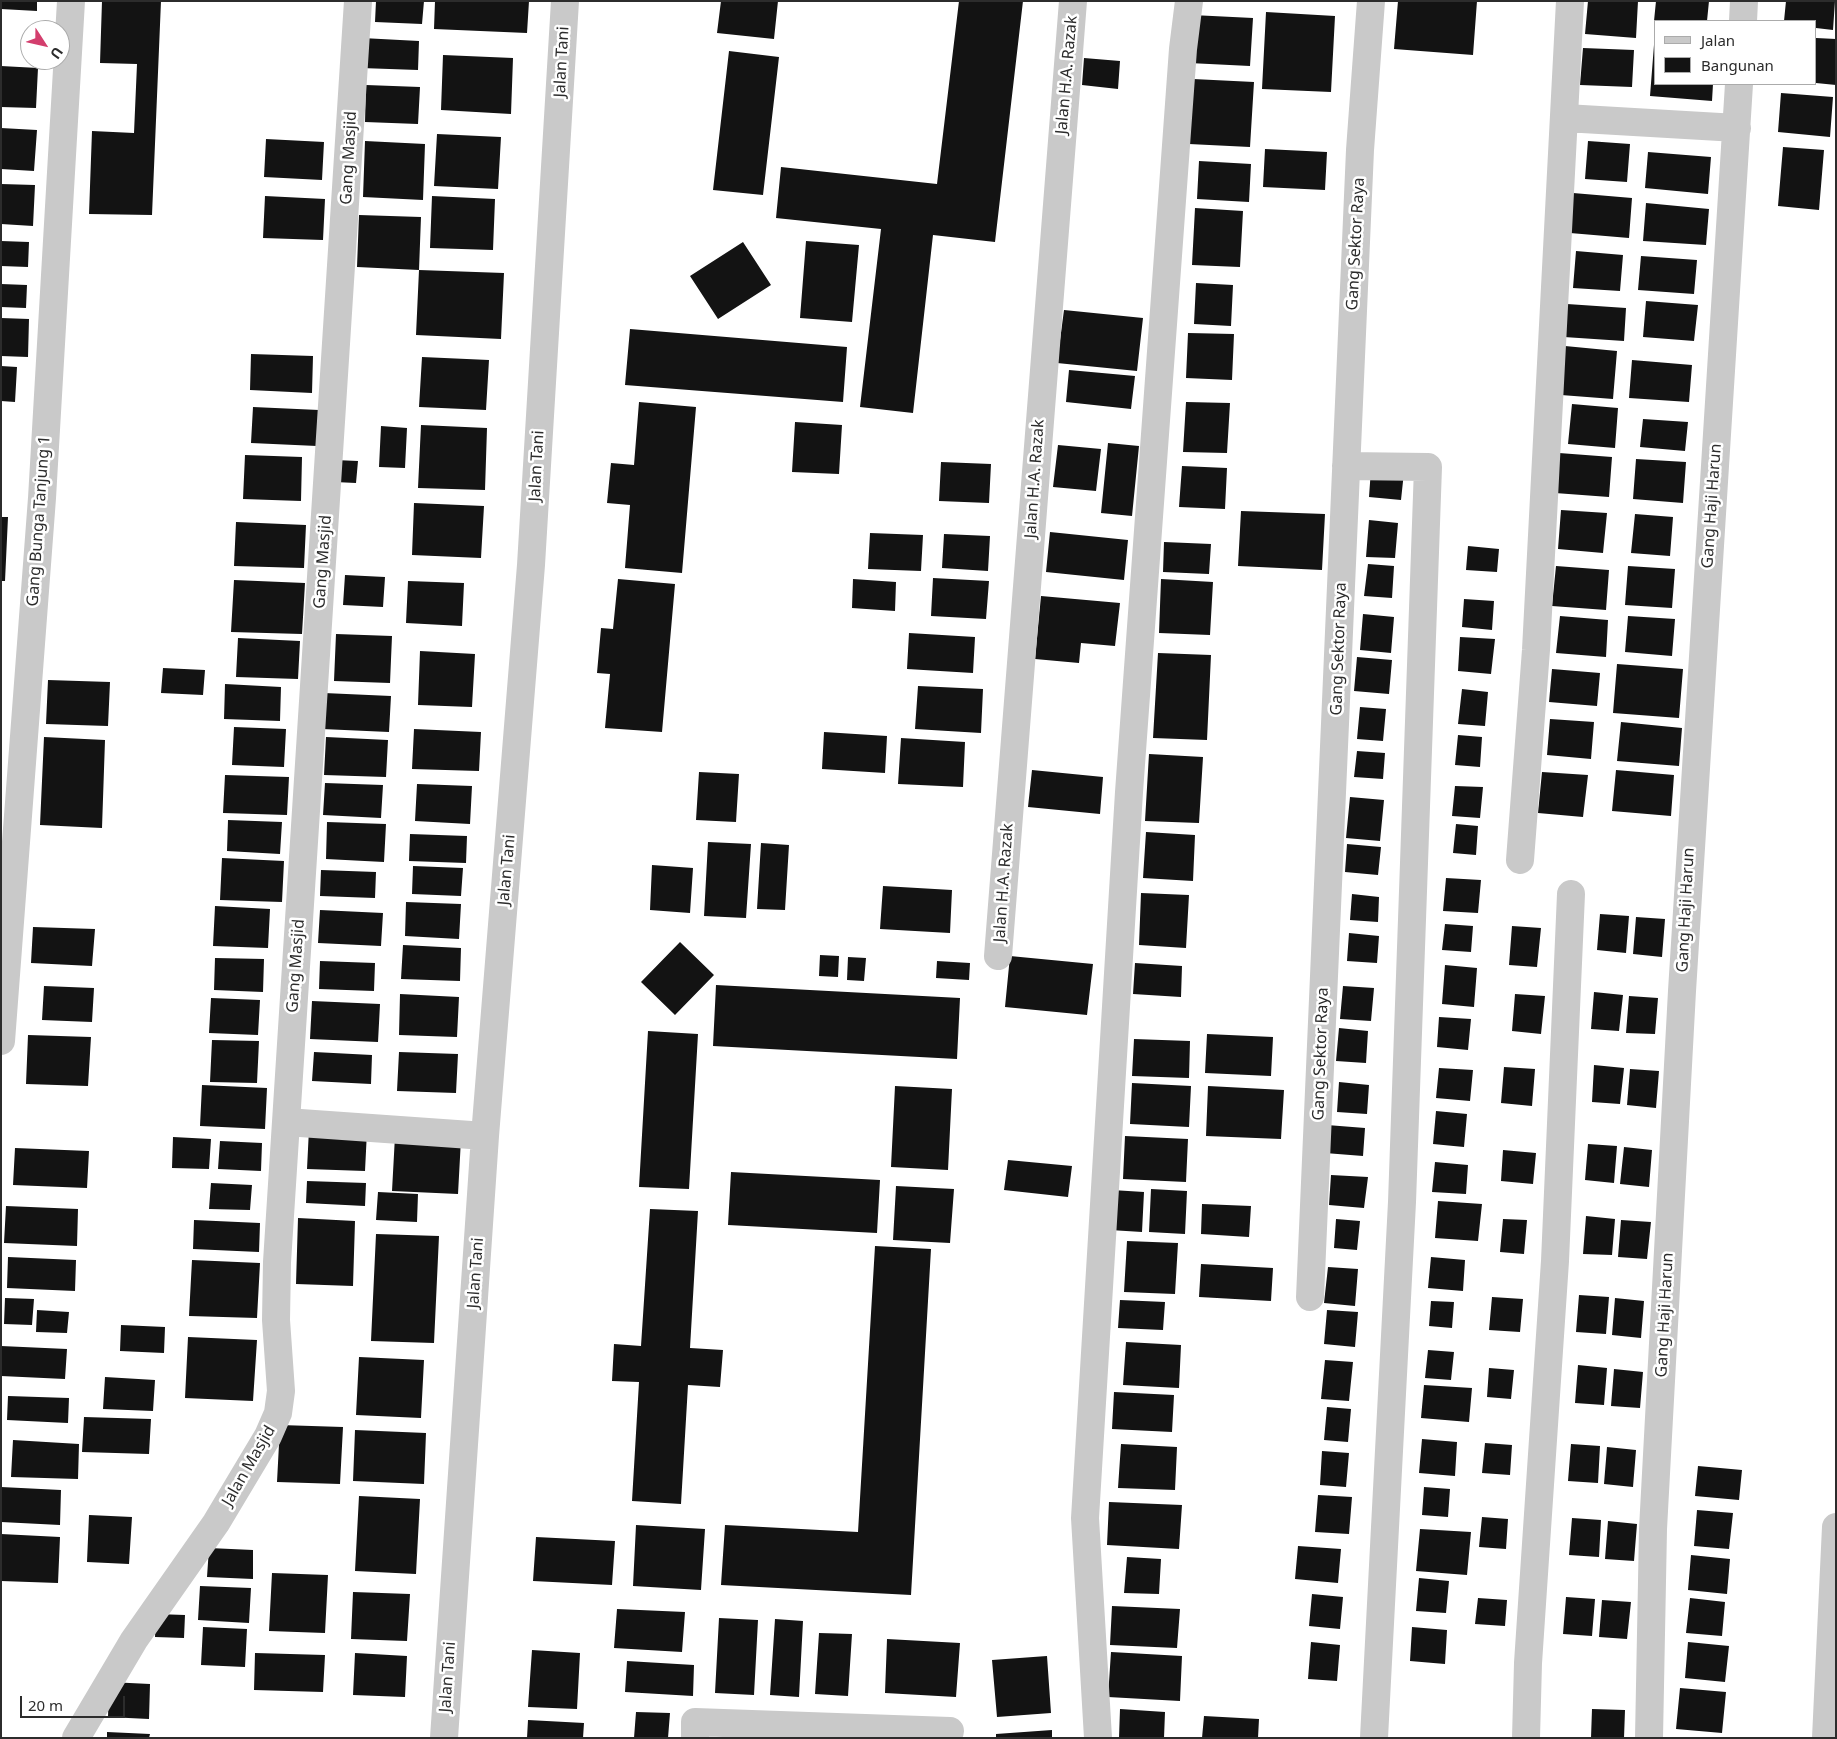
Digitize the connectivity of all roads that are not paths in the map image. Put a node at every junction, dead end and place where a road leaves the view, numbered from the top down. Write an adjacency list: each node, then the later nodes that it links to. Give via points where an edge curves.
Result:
1 (71, 1): 17 (street, Gang Bunga Tanjung 1, via 42,498)
2 (358, 1): 18 (street, Gang Masjid)
3 (565, 1): 19 (street, Jalan Tani, via 531,565)
4 (1073, 1): 16 (street, Jalan H.A. Razak)
5 (1189, 1): 26 (street, via 1182,50 1129,792 1086,1508)
6 (1372, 1): 13 (street, Gang Sektor Raya, via 1360,150)
7 (1570, 1): 11 (street)
8 (1744, 1): 9 (street)
9 (1743, 20)
10 (1739, 85): 12 (street, Gang Haji Harun)
11 (1565, 118): 12 (street); 14 (street, via 1536,650)
12 (1737, 128): 29 (street, Gang Haji Harun, via 1681,1010 1653,1529)
13 (1346, 466): 20 (street, Gang Sektor Raya); 27 (street, via 1428,467 1402,1202)
14 (1520, 860)
15 (1571, 894): 28 (street, via 1554,1261)
16 (998, 956)
17 (1, 1041)
18 (286, 1122): 19 (street); 23 (street, Jalan Masjid, via 277,1262 276,1320 281,1391 278,1413 268,1436 216,1523 134,1640)
19 (486, 1136): 24 (street, Jalan Tani)
20 (1310, 1297)
21 (1836, 1527): 30 (street)
22 (950, 1731): 25 (street, via 696,1722)
23 (76, 1738)
24 (444, 1738)
25 (695, 1738)
26 (1098, 1738)
27 (1374, 1738)
28 (1526, 1738)
29 (1649, 1738)
30 (1826, 1738)

